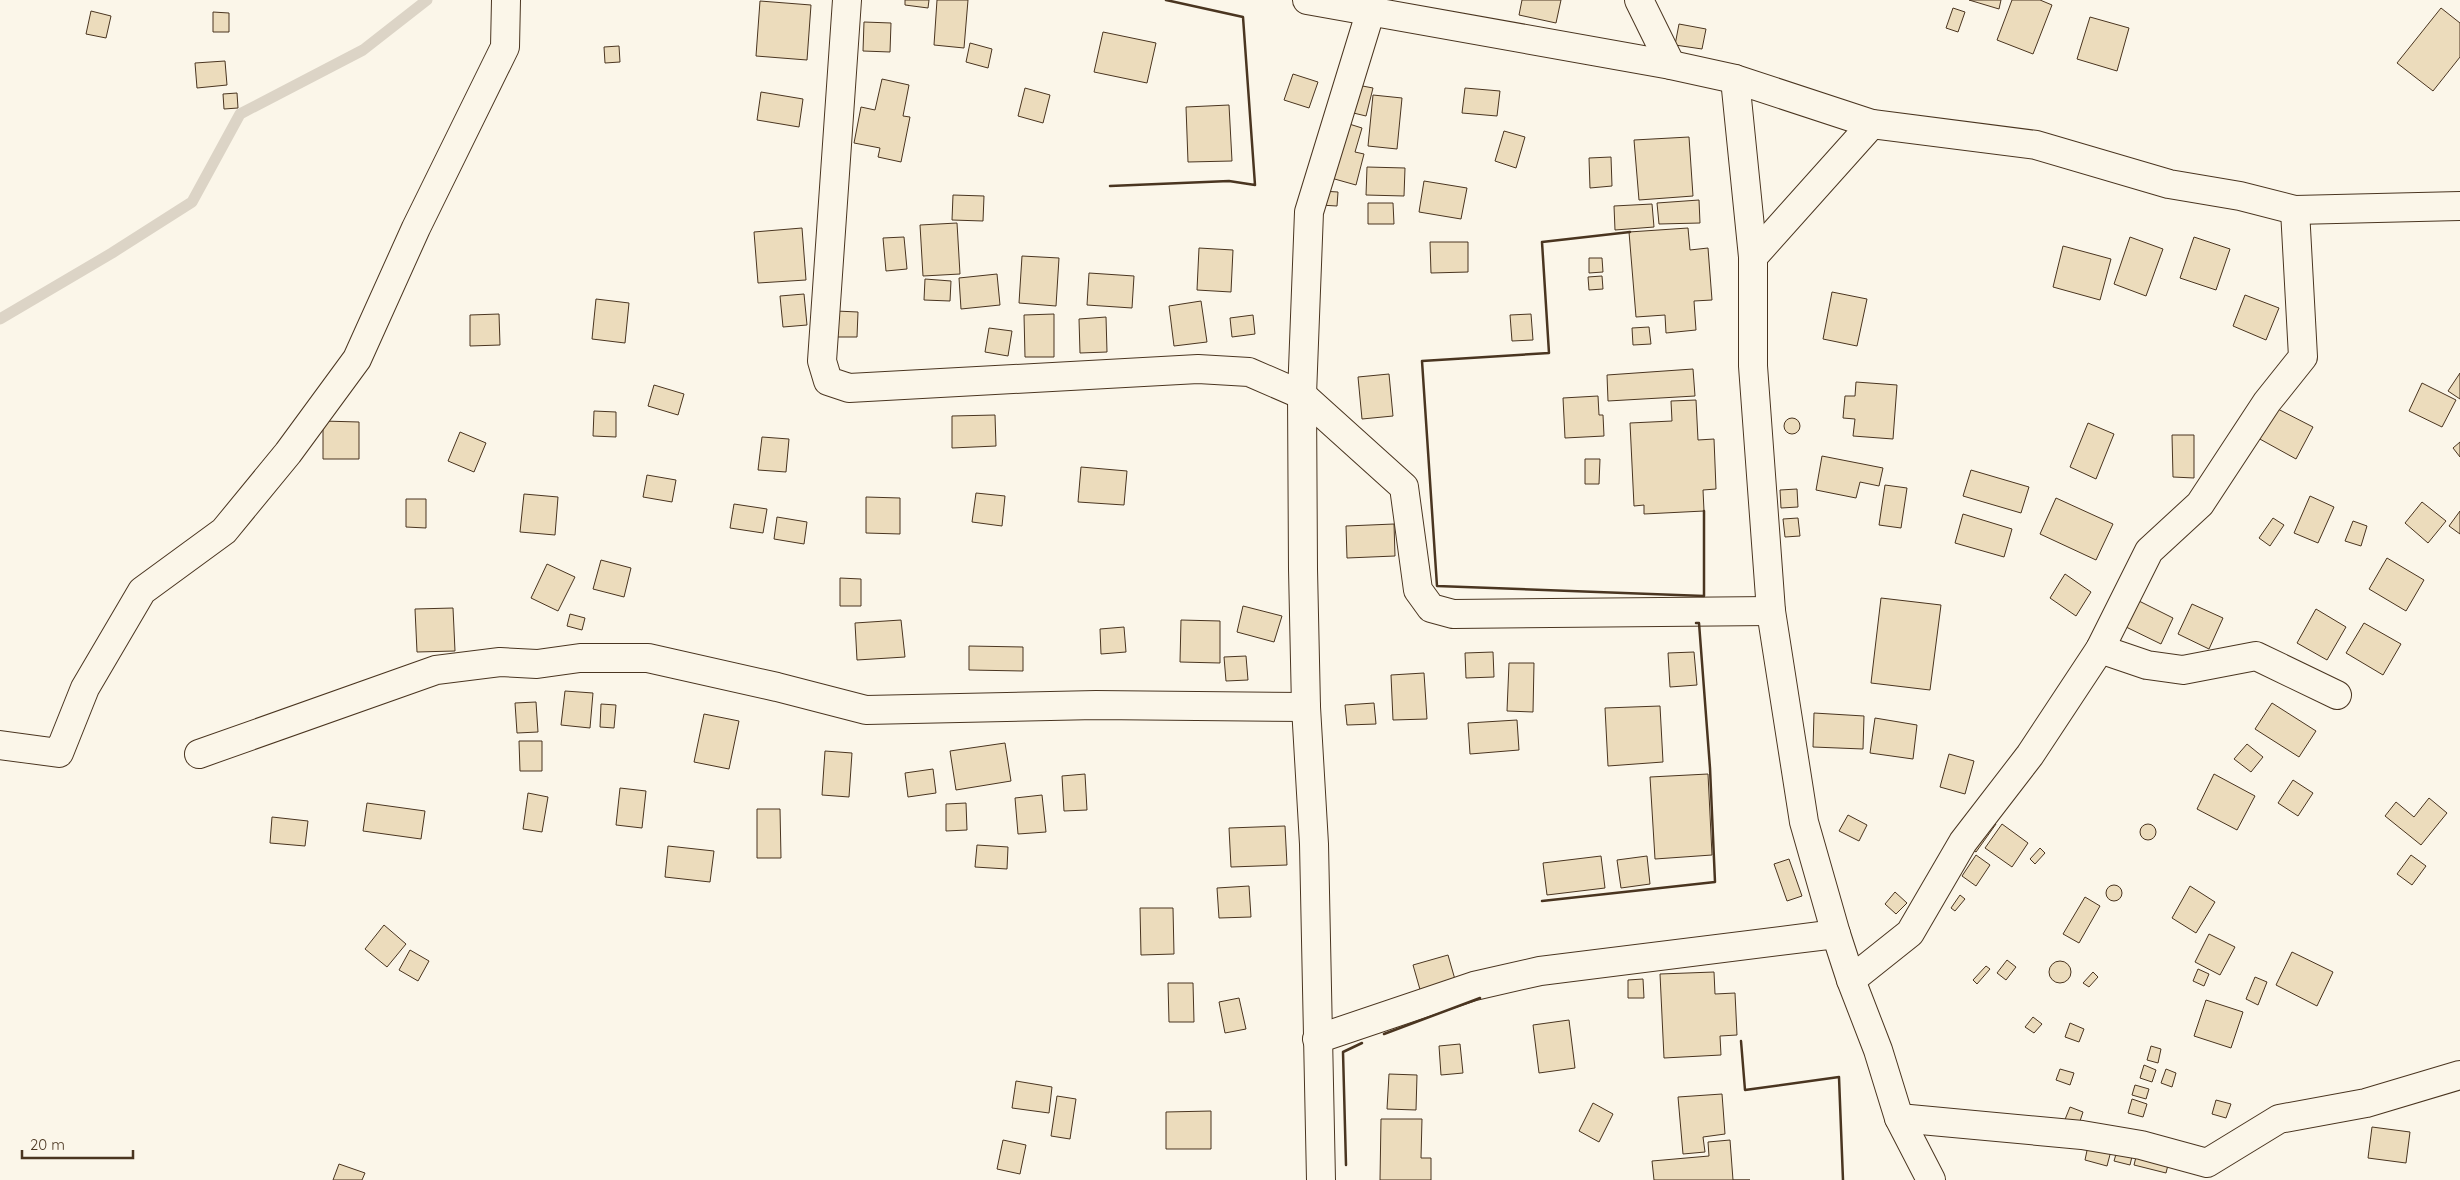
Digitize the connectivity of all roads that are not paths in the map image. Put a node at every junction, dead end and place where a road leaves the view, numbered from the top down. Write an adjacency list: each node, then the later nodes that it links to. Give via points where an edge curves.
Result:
1 (506, 0): 17 (street, via 505,47 416,228 358,360 224,532 142,591 85,688 59,753)
2 (847, 0): 12 (street, via 822,360 828,381 849,388 1198,369 1249,372)
3 (1307, 0): 5 (street)
4 (1639, 0): 6 (street)
5 (1371, 10): 6 (street); 12 (street, via 1309,212)
6 (1671, 65): 7 (street)
7 (1735, 79): 8 (street); 11 (street)
8 (1872, 124): 10 (street, via 2036,145 2169,184 2240,196); 11 (street)
9 (2460, 206): 10 (street)
10 (2295, 210): 14 (street, via 2304,357 2267,402 2200,504 2149,552)
11 (1753, 257): 13 (street, via 1753,366)
12 (1302, 395): 13 (street, via 1404,487 1418,590 1431,608 1453,614); 16 (street)
13 (1771, 611): 19 (street, via 1804,822)
14 (2100, 649): 15 (street, via 2147,665 2183,670 2256,656); 20 (street, via 2030,756 1963,842 1910,933)
15 (2337, 696)
16 (1306, 707): 18 (street, via 1096,705 866,710 648,658 580,658 537,664 500,662 436,670); 21 (street, via 1314,844)
17 (0, 745)
18 (199, 754)
19 (1836, 934): 20 (street); 21 (street, via 1540,971 1474,986)
20 (1851, 980): 23 (street, via 1878,1050)
21 (1317, 1039): 24 (street)
22 (2460, 1075): 23 (street, via 2366,1103 2279,1119 2208,1163 2141,1144 2082,1135)
23 (1899, 1118): 25 (street)
24 (1321, 1180)
25 (1931, 1180)

